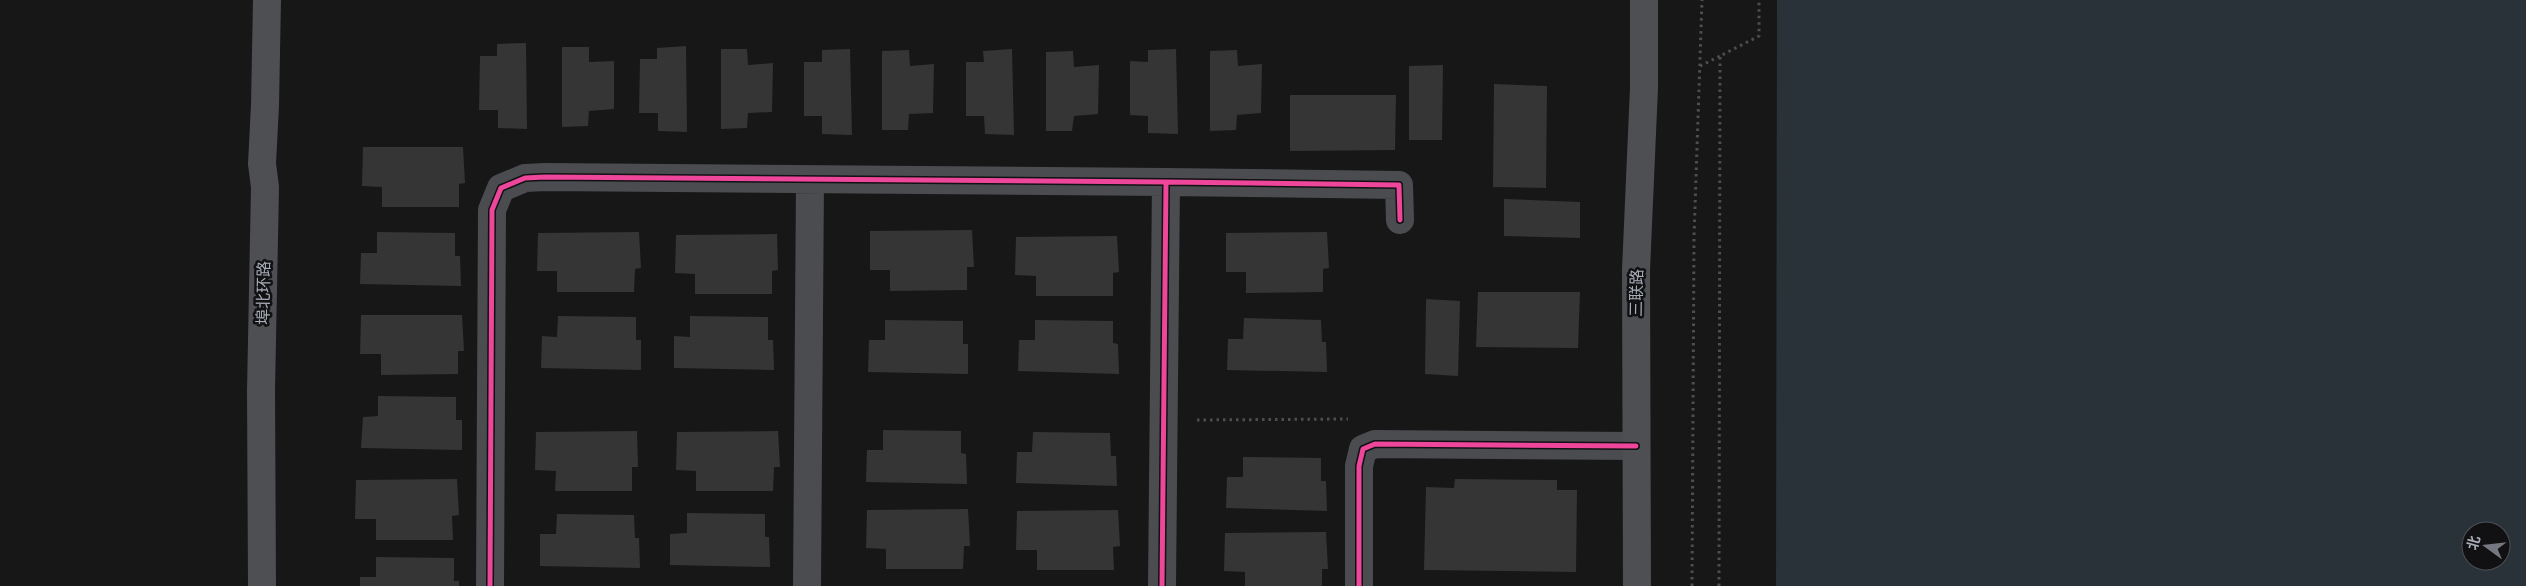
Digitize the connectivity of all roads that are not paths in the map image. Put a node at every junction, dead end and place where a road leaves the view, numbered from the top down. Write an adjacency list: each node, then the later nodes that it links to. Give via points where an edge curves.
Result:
1 (266, 0): 7 (main road, 埠北环路, via 262,164 265,187)
2 (1644, 0): 6 (main road, 三联路, via 1636,270)
3 (810, 180): 4 (street); 8 (street, via 545,177 525,178 502,188 492,210); 9 (street)
4 (1166, 182): 5 (street, via 1399,185); 10 (street)
5 (1400, 220)
6 (1636, 446): 11 (street, via 1375,444 1362,449 1359,466); 12 (main road, 三联路)
7 (262, 586)
8 (490, 586)
9 (807, 586)
10 (1162, 586)
11 (1359, 586)
12 (1637, 586)

